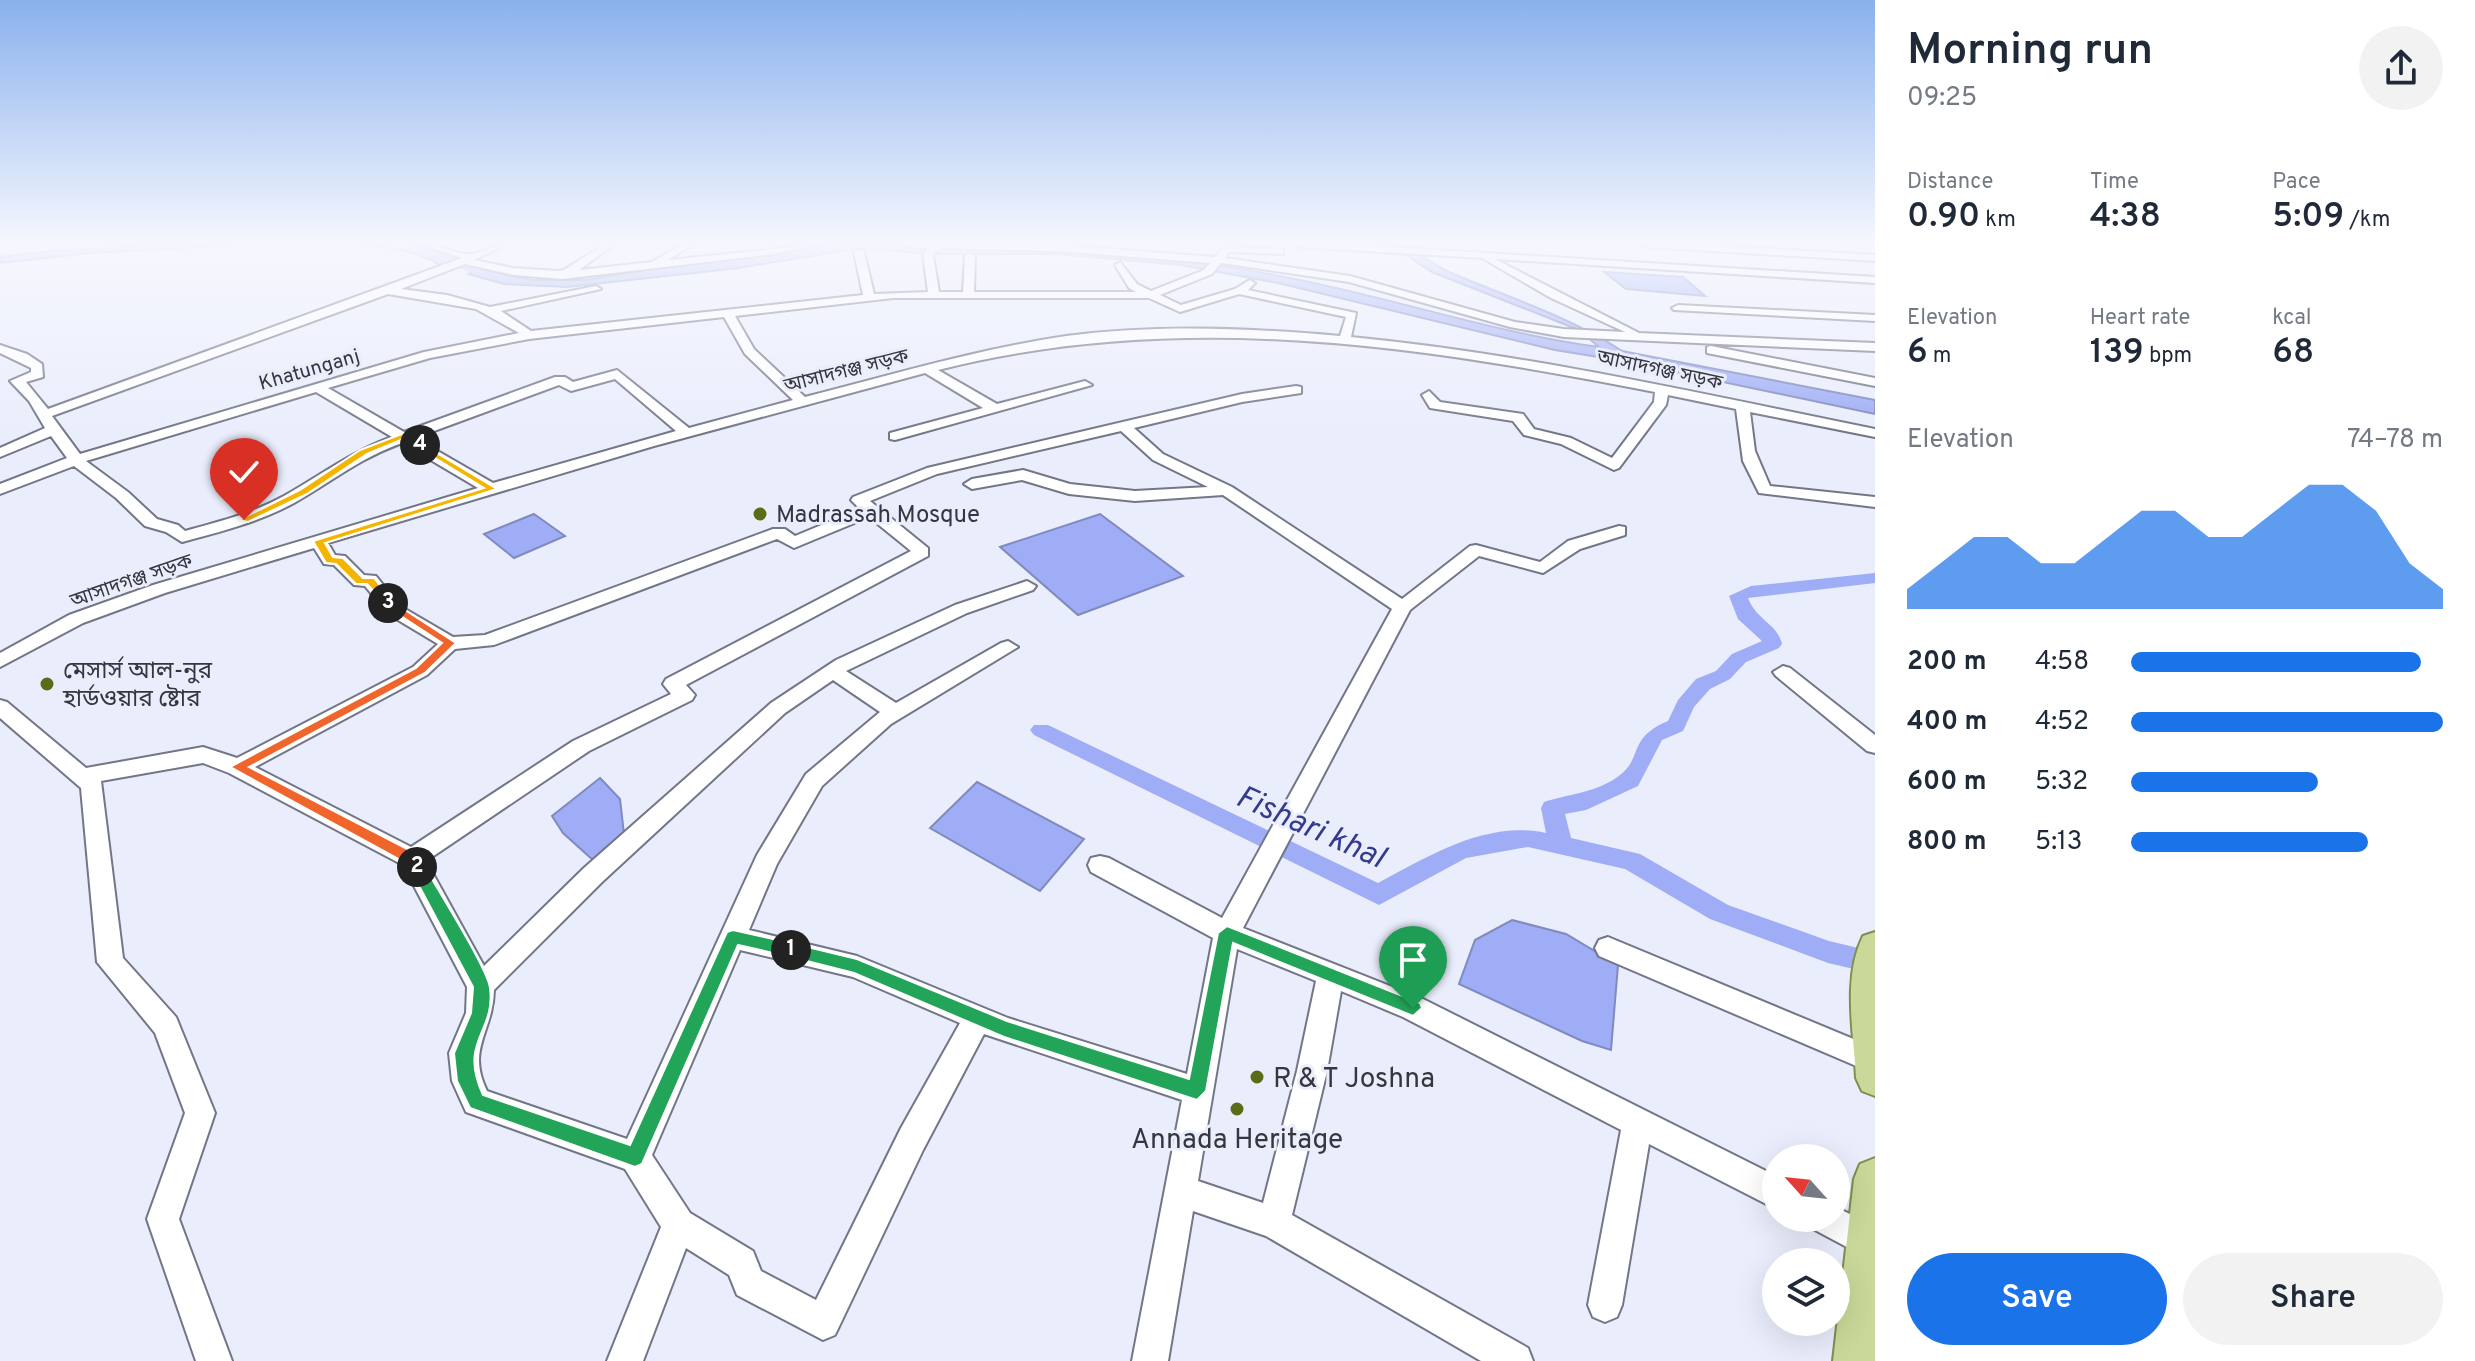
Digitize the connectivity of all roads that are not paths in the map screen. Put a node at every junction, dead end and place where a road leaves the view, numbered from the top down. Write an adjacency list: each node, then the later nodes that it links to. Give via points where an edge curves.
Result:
1 (1193, 307): 14 (street)
2 (341, 308): 31 (street)
3 (487, 308): 10 (street)
4 (503, 308): 10 (street)
5 (782, 308): 11 (street, Khatunganj)
6 (1317, 308): 16 (street, via 1352,315)
7 (1452, 308): 15 (street, via 1564,333)
8 (1580, 308): 15 (street)
9 (1678, 308): 12 (street)
10 (491, 310): 13 (street)
11 (728, 314): 13 (street, Khatunganj); 28 (street, via 749,351)
12 (1875, 318)
13 (529, 335): 23 (street, Khatunganj, via 428,355)
14 (1206, 335): 16 (street, আসাদগঞ্জ সড়ক); 19 (street, আসাদগঞ্জ সড়ক, via 1030,344)
15 (1644, 337): 17 (street); 20 (street)
16 (1345, 338): 24 (street, আসাদগঞ্জ সড়ক)
17 (1875, 347)
18 (0, 349): 22 (street, via 37,367 38,374 17,381)
19 (928, 370): 28 (street, আসাদগঞ্জ সড়ক); 30 (street)
20 (1875, 382)
21 (1085, 385): 30 (street)
22 (24, 387): 26 (street); 31 (street)
23 (317, 387): 36 (street); 39 (street, Khatunganj)
24 (1662, 388): 27 (street, via 1661,402 1614,465 1566,441 1529,432 1518,417 1435,405); 29 (street, আসাদগঞ্জ সড়ক)
25 (1296, 390): 32 (street)
26 (0, 392)
27 (1429, 395)
28 (803, 402): 34 (street, আসাদগঞ্জ সড়ক)
29 (1743, 407): 35 (street, আসাদগঞ্জ সড়ক); 44 (street, via 1750,470 1765,490)
30 (993, 408): 37 (street)
31 (46, 414): 33 (street)
32 (1124, 426): 43 (street, via 1158,457); 45 (street, via 932,471 859,500)
33 (53, 430): 38 (street); 39 (street)
34 (685, 432): 36 (street, via 617,374 571,387 558,380); 42 (street, আসাদগঞ্জ সড়ক)
35 (1875, 433)
36 (404, 436): 39 (street, via 339,465 288,500 244,520 182,537 172,528 151,523); 42 (street)
37 (895, 436)
38 (0, 453)
39 (75, 460): 41 (street, Khatunganj)
40 (972, 484): 43 (street, via 1023,475 1069,489 1135,496)
41 (0, 489)
42 (492, 489): 47 (street, আসাদগঞ্জ সড়ক)
43 (1226, 490): 49 (street)
44 (1875, 502)
45 (871, 510): 50 (street, via 794,543 779,533 487,641); 60 (street, via 922,552 673,684 685,695 581,746)
46 (1619, 531): 49 (street, via 1574,545 1543,568 1476,550)
47 (318, 541): 50 (street, via 330,560 339,560 360,581 370,580 394,610); 52 (street, আসাদগঞ্জ সড়ক, via 76,619)
48 (1027, 586): 53 (street, via 961,609)
49 (1402, 607): 62 (street)
50 (450, 643): 58 (street, via 420,671)
51 (1008, 647): 56 (street)
52 (0, 661)
53 (833, 671): 56 (street); 67 (street, via 718,758)
54 (1783, 672): 57 (street)
55 (0, 707): 59 (street)
56 (895, 712): 63 (street, via 814,780 766,862)
57 (1875, 746)
58 (237, 767): 59 (street, via 203,755); 60 (street)
59 (83, 776): 82 (street, via 92,785 110,962 166,1026 200,1113 163,1219)
60 (412, 858): 67 (street)
61 (1100, 865): 62 (street)
62 (1227, 933): 66 (street); 71 (street)
63 (733, 937): 68 (street, via 857,967); 73 (street)
64 (1875, 946): 69 (main road, via 1869,985)
65 (1608, 948): 69 (street)
66 (1331, 975): 72 (street, via 1413,1008); 77 (street)
67 (481, 986): 73 (street, via 480,1013 463,1053 477,1102)
68 (978, 1017): 71 (street); 78 (street, via 823,1323 749,1283 741,1263)
69 (1874, 1061): 70 (main road)
70 (1875, 1078)
71 (1197, 1091): 76 (street)
72 (1638, 1120): 75 (street); 81 (street)
73 (635, 1157): 78 (street)
74 (1875, 1179): 80 (main road)
75 (1762, 1186)
76 (1179, 1190): 77 (street); 84 (street)
77 (1274, 1223): 85 (street)
78 (678, 1225): 83 (street)
79 (1850, 1232): 80 (street)
80 (1871, 1243): 86 (main road)
81 (1605, 1305)
82 (214, 1361)
83 (625, 1361)
84 (1150, 1361)
85 (1515, 1361)
86 (1856, 1361)

